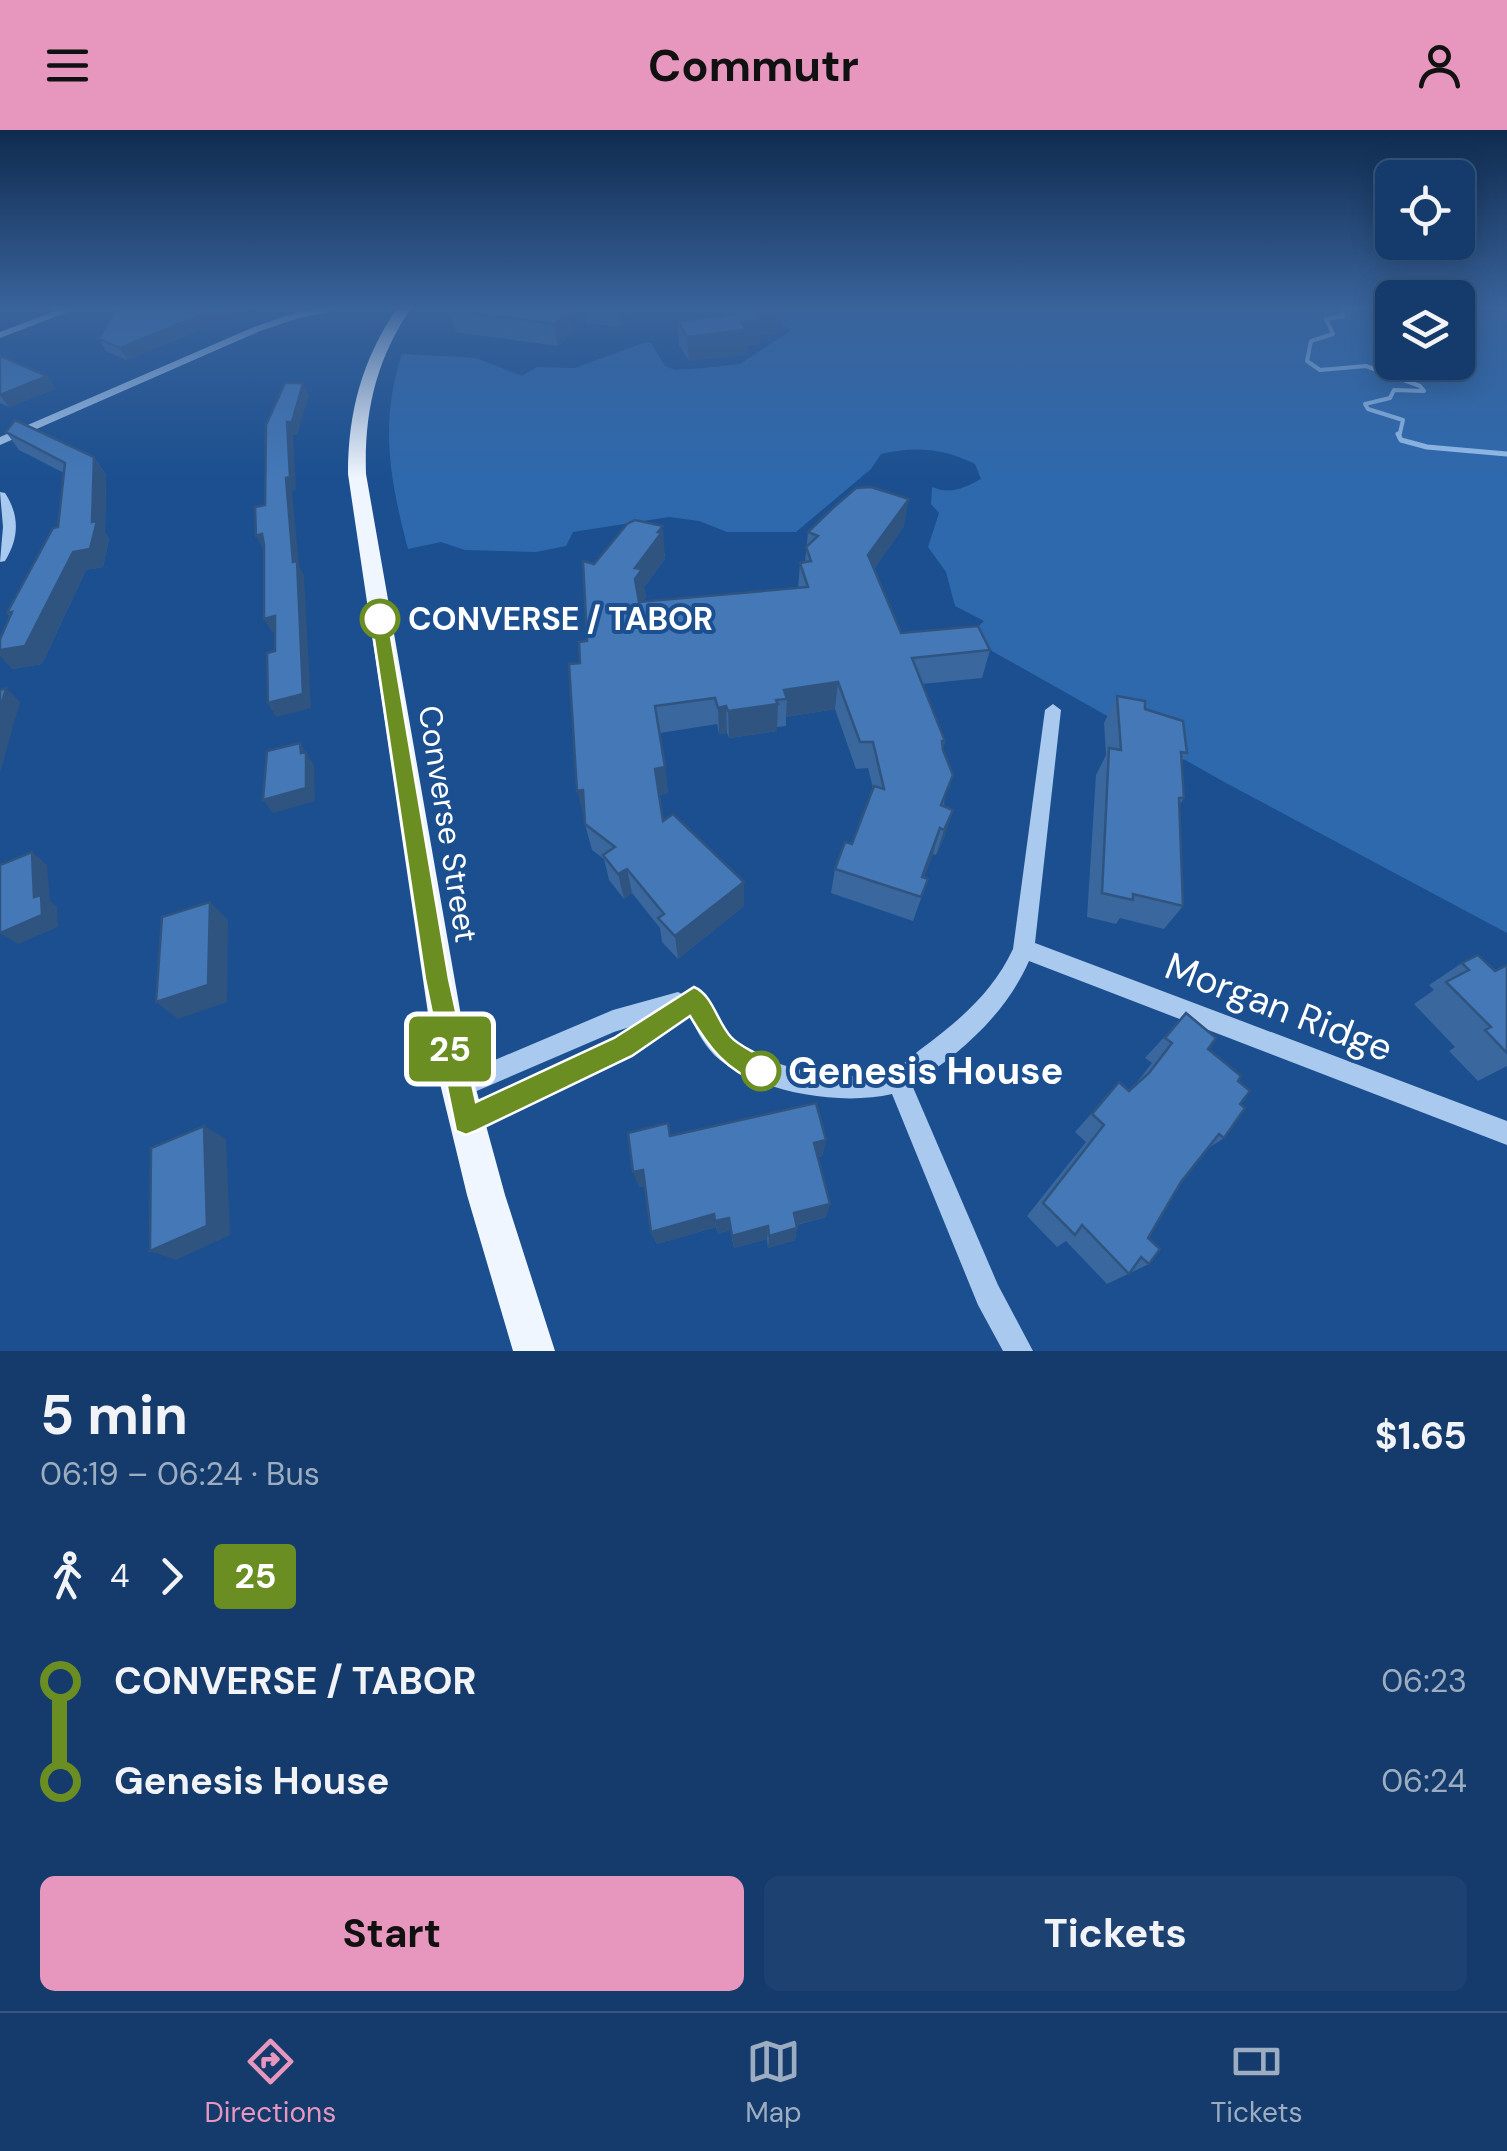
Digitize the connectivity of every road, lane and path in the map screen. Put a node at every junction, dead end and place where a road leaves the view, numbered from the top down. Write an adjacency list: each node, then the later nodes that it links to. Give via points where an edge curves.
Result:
1 (174, 365): 3 (street)
2 (372, 365): 10 (main road, Converse Street, via 356,437 357,474)
3 (0, 441)
4 (0, 496): 5 (street, via 11,518)
5 (0, 558)
6 (1053, 710): 7 (street)
7 (1024, 950): 9 (street, via 986,1014); 12 (street, Morgan Ridge)
8 (694, 999): 9 (street, via 723,1048 761,1071 821,1084); 10 (street, via 613,1021); 11 (street, via 623,1047)
9 (898, 1080): 14 (street, via 988,1294)
10 (458, 1087): 11 (main road, Converse Street)
11 (466, 1121): 13 (main road, Converse Street)
12 (1507, 1133)
13 (534, 1351)
14 (1019, 1351)

